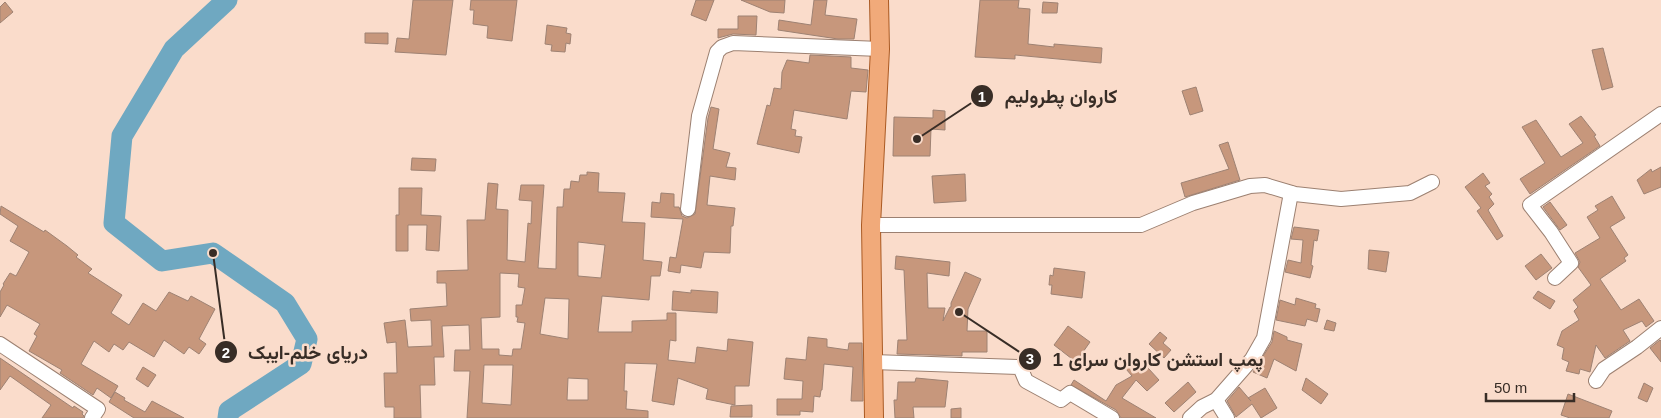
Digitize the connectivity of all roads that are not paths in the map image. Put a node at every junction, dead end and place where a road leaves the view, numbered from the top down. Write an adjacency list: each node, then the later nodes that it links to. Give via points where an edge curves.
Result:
1 (879, 0): 2 (main road)
2 (880, 48): 6 (street, via 733,43 722,47 717,52 699,116); 7 (main road)
3 (1661, 114): 8 (street, via 1530,204 1571,263)
4 (1432, 182): 5 (street, via 1410,193 1341,199)
5 (1291, 193): 7 (street, via 1265,185 1250,186 1193,203 1141,225); 13 (street, via 1264,338 1252,359)
6 (688, 209)
7 (871, 225): 11 (main road)
8 (1555, 278)
9 (1661, 328): 12 (street, via 1604,369)
10 (0, 344): 14 (street, via 98,409)
11 (874, 362): 15 (main road); 16 (street, via 1020,367 1026,381 1061,400 1070,393)
12 (1596, 381)
13 (1216, 400): 17 (street); 18 (street)
14 (92, 418)
15 (874, 418)
16 (1112, 418)
17 (1190, 418)
18 (1227, 418)

